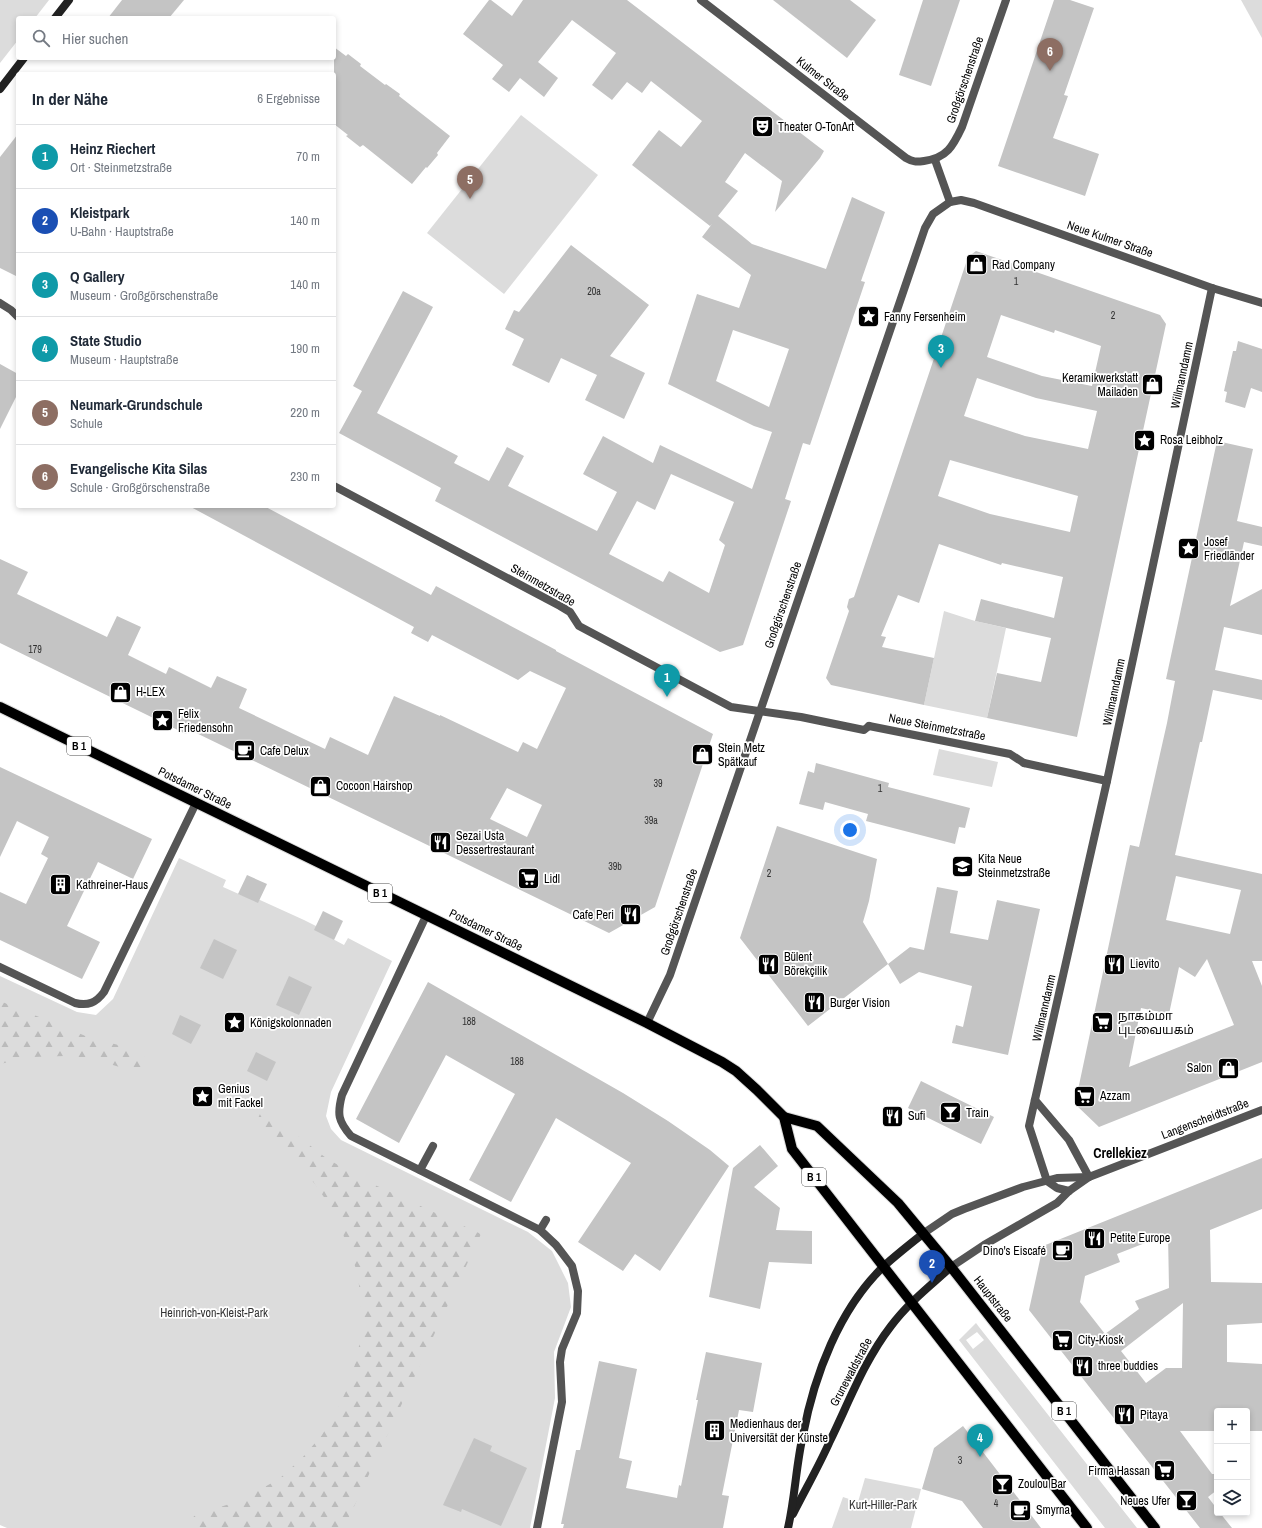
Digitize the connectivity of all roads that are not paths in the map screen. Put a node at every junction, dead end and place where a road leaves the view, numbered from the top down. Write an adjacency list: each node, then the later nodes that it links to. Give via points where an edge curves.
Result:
1 (69, 0): 4 (main road)
2 (701, 0): 7 (street, Kulmer Straße, via 906,158 914,162)
3 (1006, 0): 7 (street, Großgörschenstraße, via 962,127 945,154)
4 (57, 16)
5 (22, 60): 6 (main road)
6 (0, 89)
7 (936, 160): 8 (street)
8 (950, 202): 9 (street, Neue Kulmer Straße, via 961,200 974,203); 15 (street, Großgörschenstraße, via 933,214 925,228)
9 (1212, 288): 10 (street, Neue Kulmer Straße); 16 (street, Willmanndamm)
10 (1262, 303)
11 (0, 304): 12 (street)
12 (16, 315)
13 (336, 487): 15 (street, Steinmetzstraße, via 560,606 570,612 579,626 731,707)
14 (0, 707): 17 (main road, Potsdamer Straße / B 1)
15 (760, 712): 16 (street, Neue Steinmetzstraße, via 801,717 864,730 869,726 1010,754 1024,763); 20 (street, Großgörschenstraße, via 670,975)
16 (1107, 781): 21 (street, Willmanndamm)
17 (196, 803): 18 (main road, Potsdamer Straße / B 1); 19 (street, via 98,1000 91,1004 75,1003)
18 (426, 916): 20 (main road, Potsdamer Straße / B 1); 25 (street, via 342,1095 338,1110 343,1127 351,1136)
19 (0, 967)
20 (647, 1023): 23 (main road, Potsdamer Straße / B 1, via 722,1062)
21 (1035, 1100): 26 (street, via 1070,1140); 27 (street, Willmanndamm, via 1029,1126)
22 (1262, 1110): 26 (street, Langenscheidtstraße)
23 (784, 1117): 31 (main road, Hauptstraße / B 1, via 817,1126 895,1200); 32 (main road, B 1, via 792,1149)
24 (433, 1146): 25 (street)
25 (420, 1170): 30 (street)
26 (1089, 1177): 27 (street, Langenscheidtstraße, via 1057,1178); 28 (street, Langenscheidtstraße)
27 (1047, 1181): 28 (street, via 1057,1188); 31 (street, Langenscheidtstraße, via 964,1208)
28 (1069, 1191): 33 (street, Langenscheidtstraße, via 1057,1203)
29 (546, 1220): 30 (street)
30 (540, 1230): 36 (street, via 572,1266 578,1291 577,1313 562,1349 562,1402)
31 (924, 1233): 32 (main road, Grunewaldstraße); 33 (main road, Hauptstraße / B 1)
32 (883, 1267): 34 (main road, B 1); 35 (main road, Grunewaldstraße, via 854,1303 822,1365 803,1434)
33 (951, 1267): 34 (main road, Grunewaldstraße); 38 (main road, Hauptstraße / B 1)
34 (911, 1302): 35 (main road, Grunewaldstraße, via 890,1326 868,1360); 37 (main road, B 1)
35 (788, 1525)
36 (537, 1528)
37 (1087, 1528)
38 (1155, 1528)

